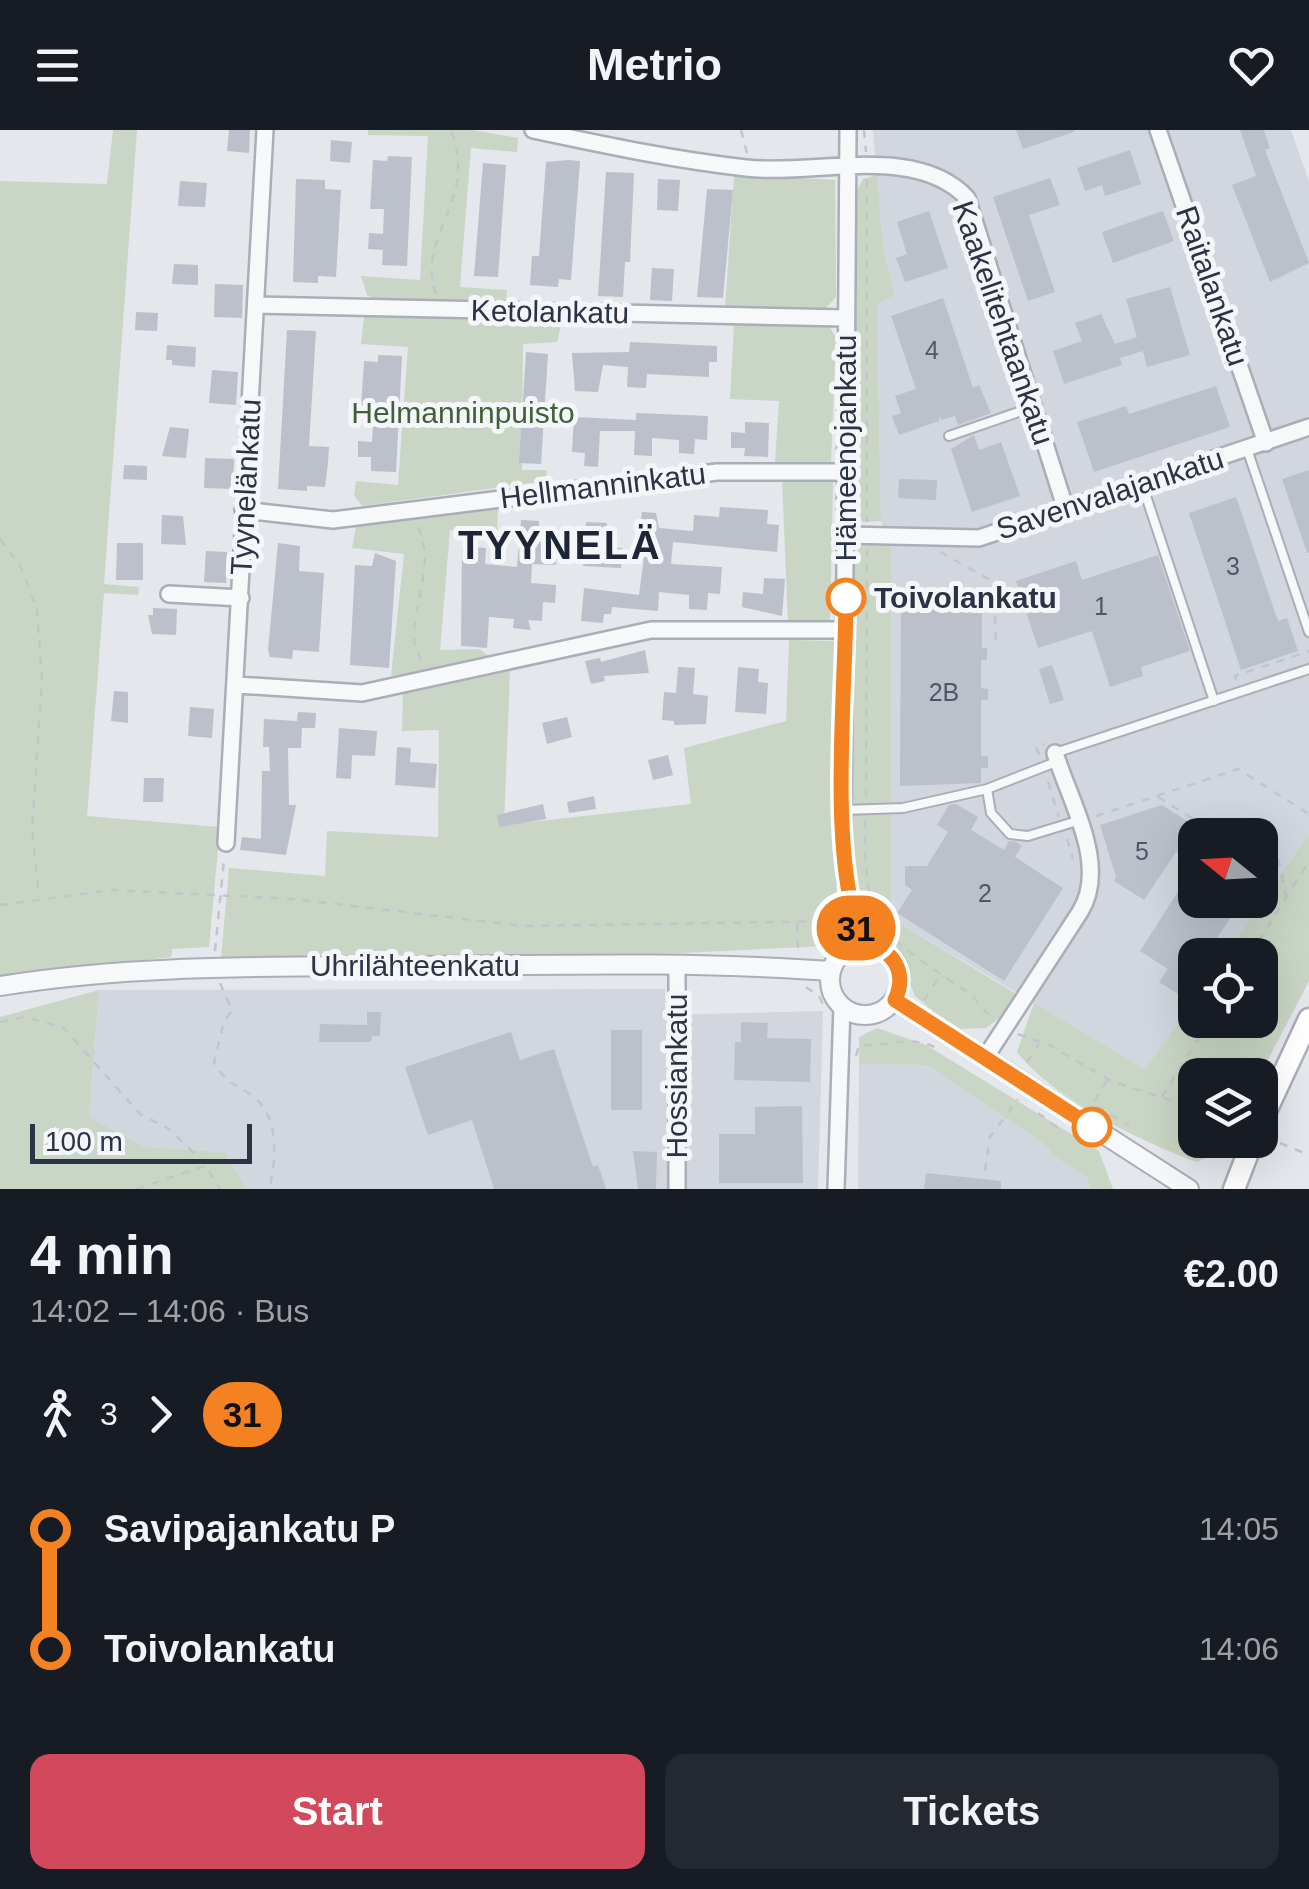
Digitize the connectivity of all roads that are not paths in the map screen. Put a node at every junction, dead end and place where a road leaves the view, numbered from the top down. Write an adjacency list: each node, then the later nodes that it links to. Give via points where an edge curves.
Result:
1 (265, 130): 6 (street, Tyynelänkatu)
2 (534, 130): 5 (street, Kaakelitehtaankatu, via 750,169)
3 (848, 130): 5 (street, Hämeenojankatu)
4 (1158, 130): 11 (street, Raitalankatu)
5 (848, 165): 7 (street, Hämeenojankatu); 8 (street, Kaakelitehtaankatu, via 950,179 967,198)
6 (256, 305): 7 (street, Ketolankatu); 15 (street, Tyynelänkatu)
7 (845, 318): 13 (street, Hämeenojankatu)
8 (1033, 407): 10 (lane); 16 (street, Kaakelitehtaankatu)
9 (1309, 428): 11 (street, Savenvalajankatu)
10 (948, 436)
11 (1266, 443): 12 (street, Savenvalajankatu)
12 (1247, 449): 14 (street, Savenvalajankatu); 21 (lane)
13 (845, 472): 15 (street, Hellmanninkatu, via 717,472 333,520); 17 (street, Hämeenojankatu)
14 (1142, 484): 16 (street, Savenvalajankatu); 24 (lane)
15 (243, 510): 19 (street, Tyynelänkatu)
16 (1066, 510): 17 (street, Savenvalajankatu, via 980,538)
17 (847, 535): 20 (street, Hämeenojankatu)
18 (168, 594): 19 (street)
19 (241, 598): 23 (street, Tyynelänkatu)
20 (846, 630): 23 (street, via 651,630 362,693); 27 (street, Hämeenojankatu)
21 (1309, 632)
22 (1309, 669): 24 (lane)
23 (237, 685): 29 (street, Tyynelänkatu)
24 (1214, 700): 25 (lane)
25 (1056, 757): 26 (lane); 28 (street)
26 (987, 789): 27 (lane, via 903,808); 28 (lane, via 991,813 1010,834)
27 (844, 810): 30 (street, Hämeenojankatu, via 846,882)
28 (1072, 831): 37 (street, via 1092,871 1087,900)
29 (226, 843)
30 (863, 944): 32 (street, via 843,952); 34 (street, via 884,950 898,967)
31 (677, 964): 32 (street, Uhrilähteenkatu); 33 (street, Uhrilähteenkatu, via 214,966); 40 (street, Hossiankatu)
32 (831, 971): 35 (street)
33 (0, 986)
34 (895, 1000): 35 (street, via 876,1014); 37 (street)
35 (842, 1006): 41 (street)
36 (1309, 1019): 38 (main road)
37 (985, 1058): 42 (street, via 1018,1088)
38 (1278, 1085)
39 (1247, 1158): 43 (main road)
40 (677, 1189)
41 (836, 1189)
42 (1189, 1189)
43 (1234, 1189)

